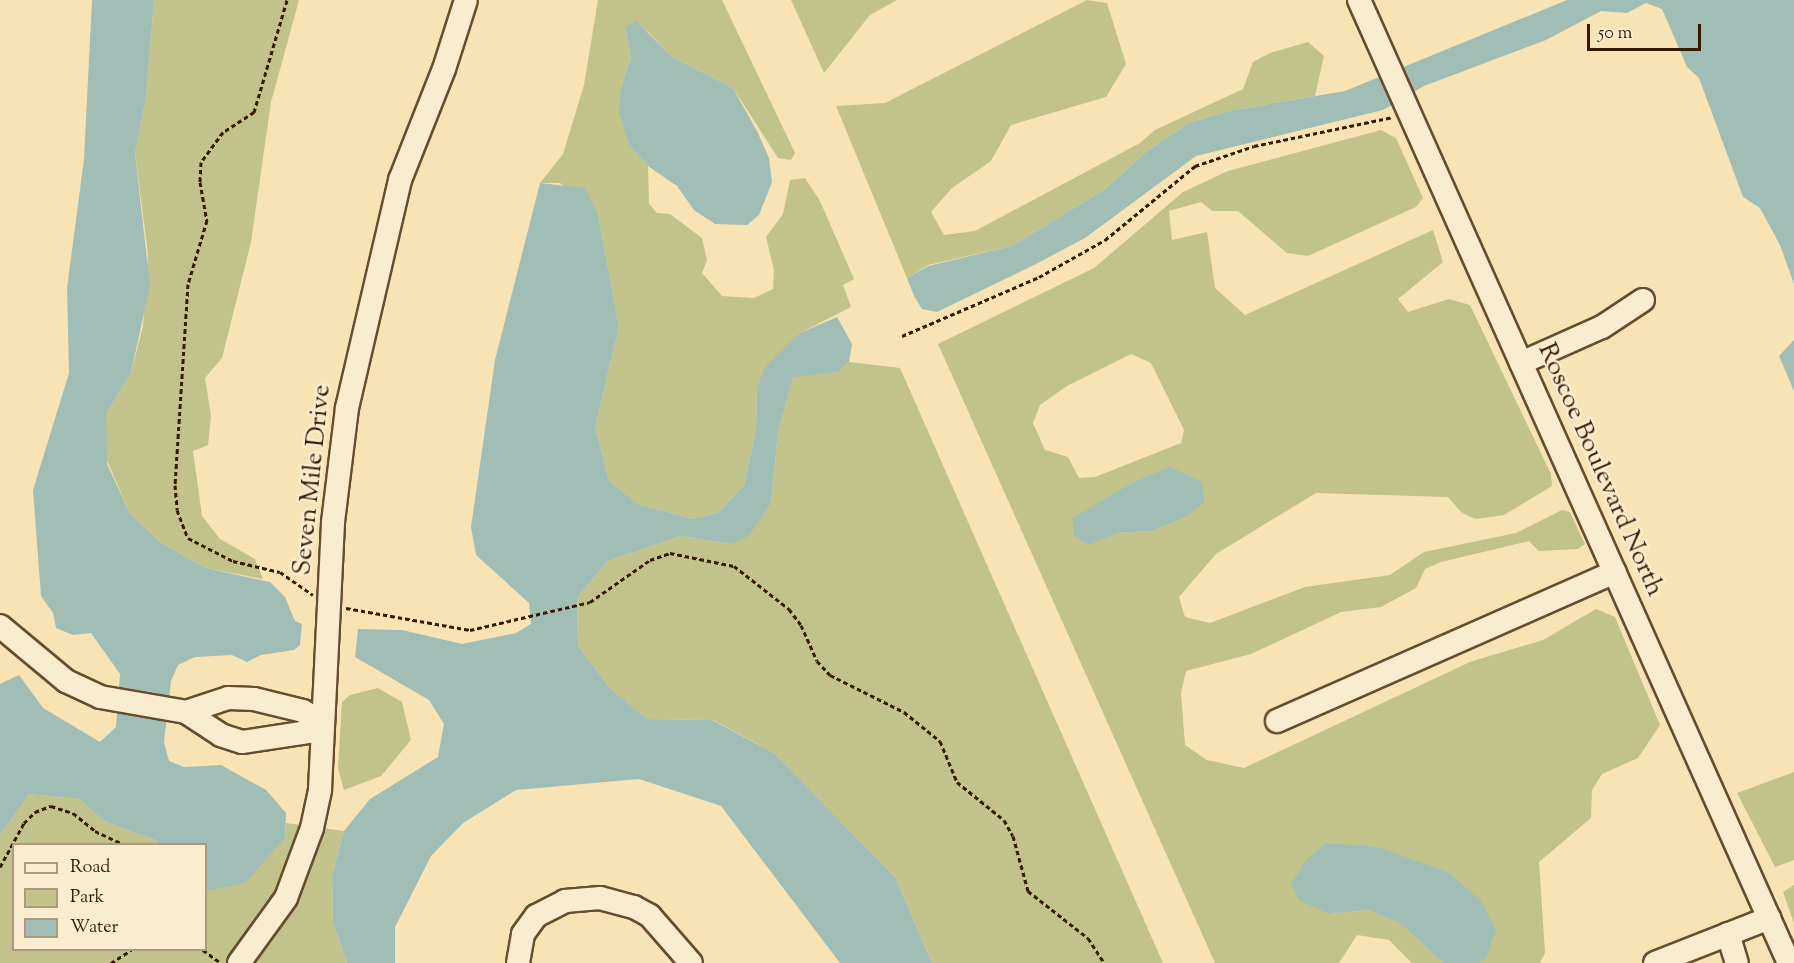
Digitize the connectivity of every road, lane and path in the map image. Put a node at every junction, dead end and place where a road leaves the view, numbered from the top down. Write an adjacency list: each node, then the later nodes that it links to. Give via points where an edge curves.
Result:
1 (287, 0): 9 (path, via 254,112 223,132 201,162 200,182 207,220 188,284 177,510 188,538 232,561 279,572)
2 (466, 0): 9 (street, Seven Mile Drive, via 444,69 400,180 375,274 344,430)
3 (1359, 0): 4 (street, Roscoe Boulevard North)
4 (1406, 106): 6 (path, via 1254,146 1195,166 1105,240 1039,277); 7 (street, Roscoe Boulevard North)
5 (1643, 300): 7 (street, via 1602,327)
6 (902, 336)
7 (1521, 363): 8 (street, Roscoe Boulevard North)
8 (1615, 572): 12 (street); 18 (street, Roscoe Boulevard North)
9 (328, 605): 13 (street, Seven Mile Drive); 28 (path, via 448,630 470,630 600,598 650,560 670,553 734,566 751,575 789,609 817,661 830,675 904,712 940,741 957,782 1004,820 1013,836 1028,891 1088,938)
10 (0, 626): 11 (street, via 66,681 111,700)
11 (176, 710): 13 (street, via 228,698 254,699 303,711); 13 (street, via 242,742 308,732)
12 (1277, 721)
13 (323, 723): 25 (street, Seven Mile Drive, via 320,789 304,857 274,919)
14 (13, 843): 15 (path, via 35,812 51,806 73,813 95,831)
15 (121, 843)
16 (12, 845): 17 (path)
17 (0, 867)
18 (1769, 918): 19 (street); 31 (street, Roscoe Boulevard North)
19 (1728, 934): 22 (street); 30 (street)
20 (129, 951): 23 (path)
21 (204, 951): 24 (path)
22 (1679, 958): 29 (street)
23 (111, 963)
24 (221, 963)
25 (239, 963)
26 (518, 963): 27 (street, via 523,934 536,916 564,901 600,898 634,907 650,916)
27 (691, 963)
28 (1104, 963)
29 (1655, 963)
30 (1737, 963)
31 (1790, 963)

